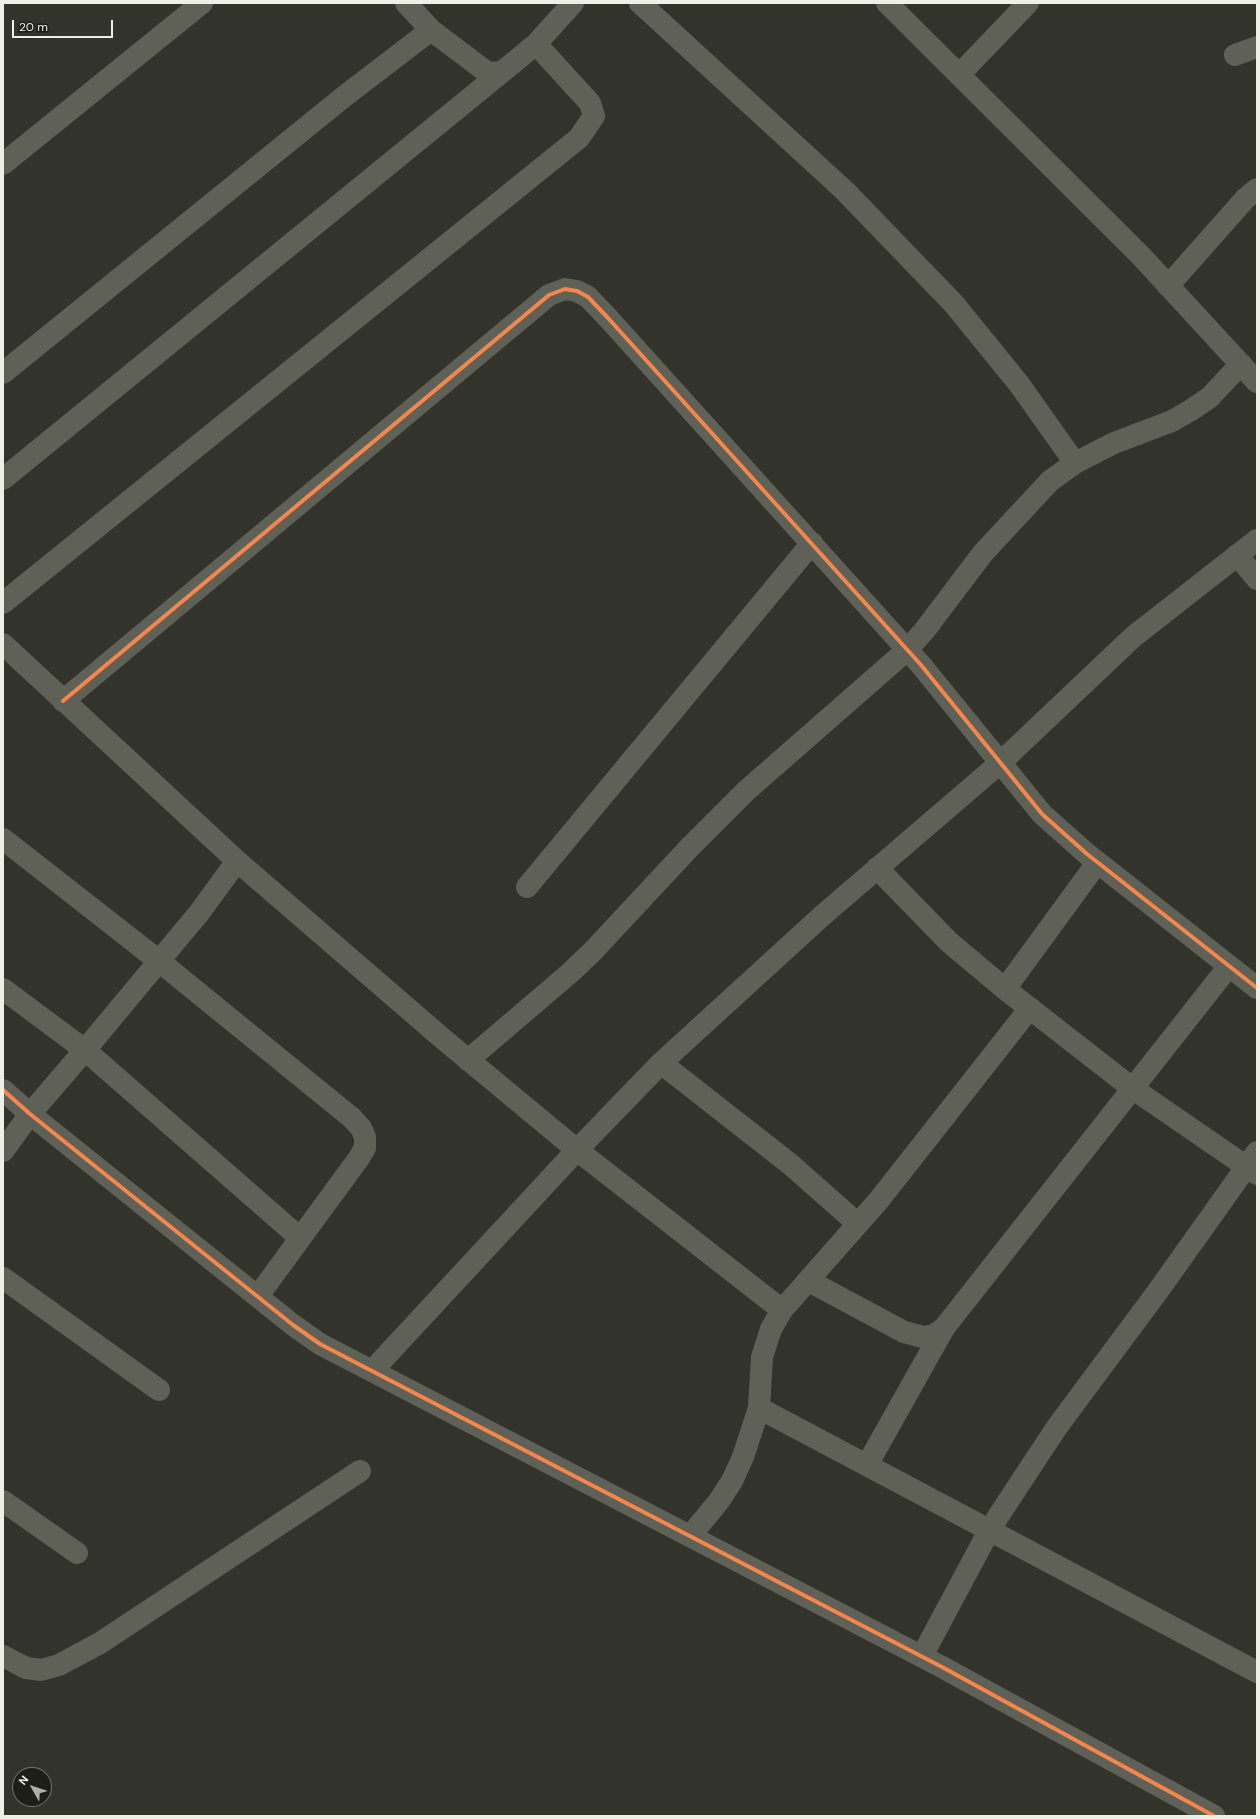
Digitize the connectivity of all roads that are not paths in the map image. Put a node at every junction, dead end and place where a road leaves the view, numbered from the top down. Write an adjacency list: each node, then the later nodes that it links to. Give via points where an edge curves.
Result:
1 (202, 3): 13 (street)
2 (406, 3): 7 (street)
3 (573, 3): 8 (street)
4 (640, 3): 19 (street, via 845,191 954,304 1019,384)
5 (887, 3): 12 (street)
6 (1028, 3): 12 (street)
7 (431, 30): 11 (street, via 488,72); 17 (street, via 346,95)
8 (536, 44): 11 (street); 25 (street, via 590,103 594,116 579,138)
9 (1257, 47): 10 (street)
10 (1235, 54)
11 (502, 72): 20 (street)
12 (959, 75): 15 (street)
13 (3, 164)
14 (1257, 189): 15 (street, via 1245,199)
15 (1168, 286): 16 (street)
16 (1241, 364): 18 (street); 19 (street, via 1209,398 1192,410 1172,421 1114,443)
17 (3, 373)
18 (1257, 382)
19 (1075, 463): 27 (street, via 1050,481 992,542)
20 (3, 479)
21 (1257, 540): 23 (street)
22 (812, 543): 27 (street); 28 (street, via 588,297 577,291 565,290 549,295); 34 (street)
23 (1238, 555): 24 (street); 29 (street, via 1133,636)
24 (1257, 579)
25 (3, 603)
26 (3, 644): 28 (street)
27 (907, 650): 29 (street); 42 (street, via 746,791 593,951)
28 (63, 701): 31 (street)
29 (1000, 763): 32 (street, via 1042,814); 33 (street)
30 (3, 839): 35 (street)
31 (237, 861): 35 (street, via 199,914); 42 (street)
32 (1097, 863): 36 (street); 39 (street)
33 (877, 868): 39 (street, via 948,942); 43 (street)
34 (527, 887)
35 (159, 961): 41 (street); 51 (street, via 361,1128 365,1137 365,1148)
36 (1229, 966): 37 (street); 44 (street)
37 (1257, 988)
38 (3, 989): 41 (street)
39 (1005, 989): 40 (street)
40 (1030, 1008): 44 (street); 50 (street)
41 (85, 1050): 46 (street); 51 (street)
42 (468, 1060): 47 (street)
43 (661, 1063): 47 (street); 50 (street, via 790,1164)
44 (1132, 1088): 49 (street); 56 (street)
45 (3, 1090): 46 (street)
46 (30, 1114): 48 (street); 54 (street)
47 (577, 1150): 55 (street); 57 (street)
48 (3, 1151)
49 (1253, 1164): 63 (street, via 1057,1427)
50 (858, 1224): 53 (street)
51 (300, 1238): 54 (street)
52 (3, 1278): 58 (street)
53 (808, 1281): 55 (street); 56 (street, via 904,1332 923,1337 934,1336)
54 (258, 1296): 57 (street, via 320,1344)
55 (782, 1310): 59 (street, via 771,1329 762,1357)
56 (944, 1328): 60 (street)
57 (372, 1371): 64 (street)
58 (159, 1390)
59 (759, 1408): 60 (street); 64 (street, via 732,1481)
60 (866, 1465): 63 (street)
61 (360, 1471): 67 (street, via 100,1643 59,1665 42,1670 26,1668)
62 (3, 1501): 65 (street)
63 (990, 1529): 66 (street); 68 (street)
64 (691, 1535): 66 (street)
65 (77, 1553)
66 (922, 1656): 69 (street)
67 (4, 1658)
68 (1257, 1672)
69 (1214, 1816)

